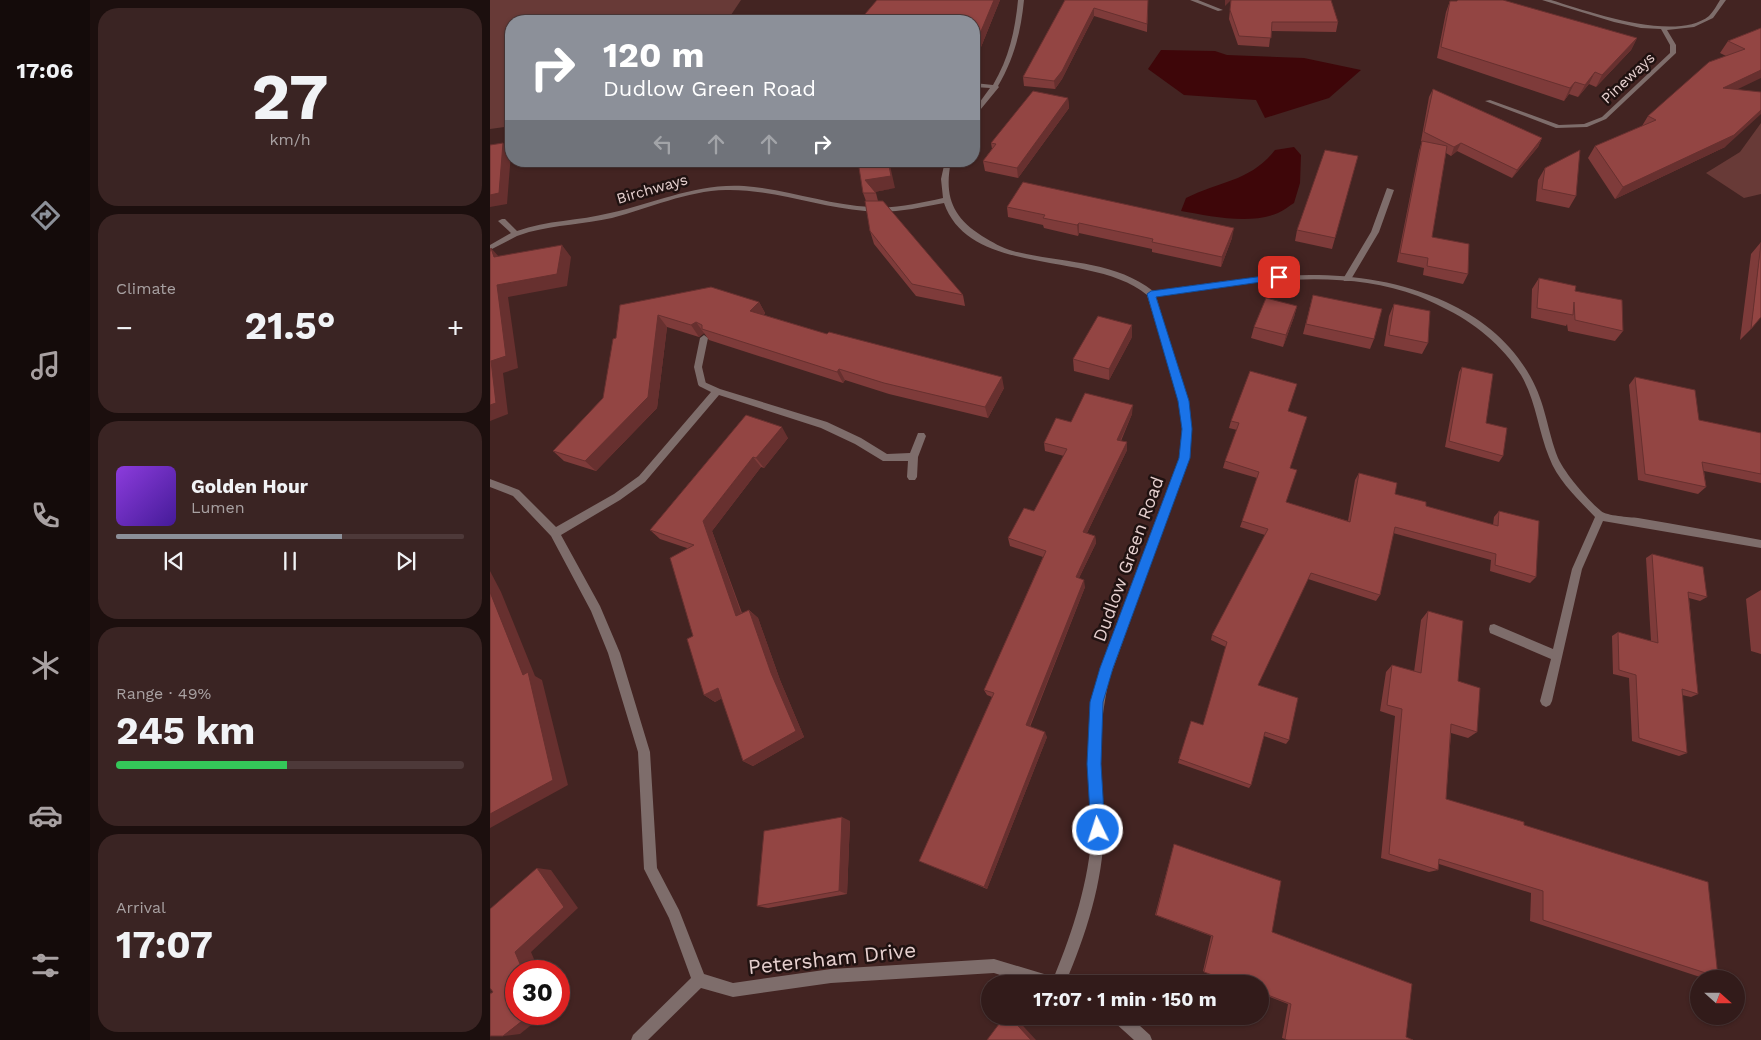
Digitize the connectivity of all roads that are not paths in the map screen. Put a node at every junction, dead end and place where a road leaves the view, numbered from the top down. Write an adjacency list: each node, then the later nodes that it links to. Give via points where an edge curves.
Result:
1 (1021, 0): 8 (street, via 1020,23 1013,49)
2 (1193, 0): 5 (street)
3 (1545, 0): 6 (street, Pineways, via 1614,20)
4 (1723, 0): 6 (street, Pineways, via 1719,8 1700,23)
5 (1220, 10)
6 (1663, 28): 9 (street, Pineways, via 1673,45 1673,53 1604,118 1584,126 1558,127)
7 (980, 86): 8 (street)
8 (996, 87): 10 (street)
9 (1488, 101)
10 (980, 107)
11 (946, 167): 13 (street)
12 (1390, 190): 17 (street, via 1375,232)
13 (946, 200): 15 (street, Birchways, via 902,208 864,209 760,188 724,188 688,192 596,219); 18 (street, via 954,218 977,238 1000,249 1117,274 1143,285)
14 (502, 221): 15 (street)
15 (514, 232): 16 (street, Birchways)
16 (490, 248)
17 (1347, 279): 18 (street, via 1263,278); 25 (street, via 1399,286 1423,294 1476,321 1498,340 1530,384 1556,463)
18 (1151, 294): 32 (street, Dudlow Green Road, via 1184,401 1187,429 1184,458 1096,702 1094,764 1098,830 1089,892)
19 (704, 338): 20 (street, via 697,374 702,384)
20 (717, 391): 22 (street, via 824,425 886,458); 26 (street, via 642,479)
21 (921, 436): 22 (street)
22 (912, 457): 23 (street)
23 (912, 477)
24 (490, 483): 26 (street, via 516,493)
25 (1600, 516): 27 (street); 29 (street, via 1577,569)
26 (555, 534): 33 (street, via 596,609 614,653 644,752 651,869 674,915)
27 (1761, 544)
28 (1494, 629): 29 (street)
29 (1557, 656): 30 (street)
30 (1546, 701)
31 (1024, 975): 33 (street, Petersham Drive, via 994,966 831,976 733,990)
32 (1062, 975)
33 (699, 980): 35 (street)
34 (1128, 1025): 36 (street)
35 (638, 1040)
36 (1145, 1040)

